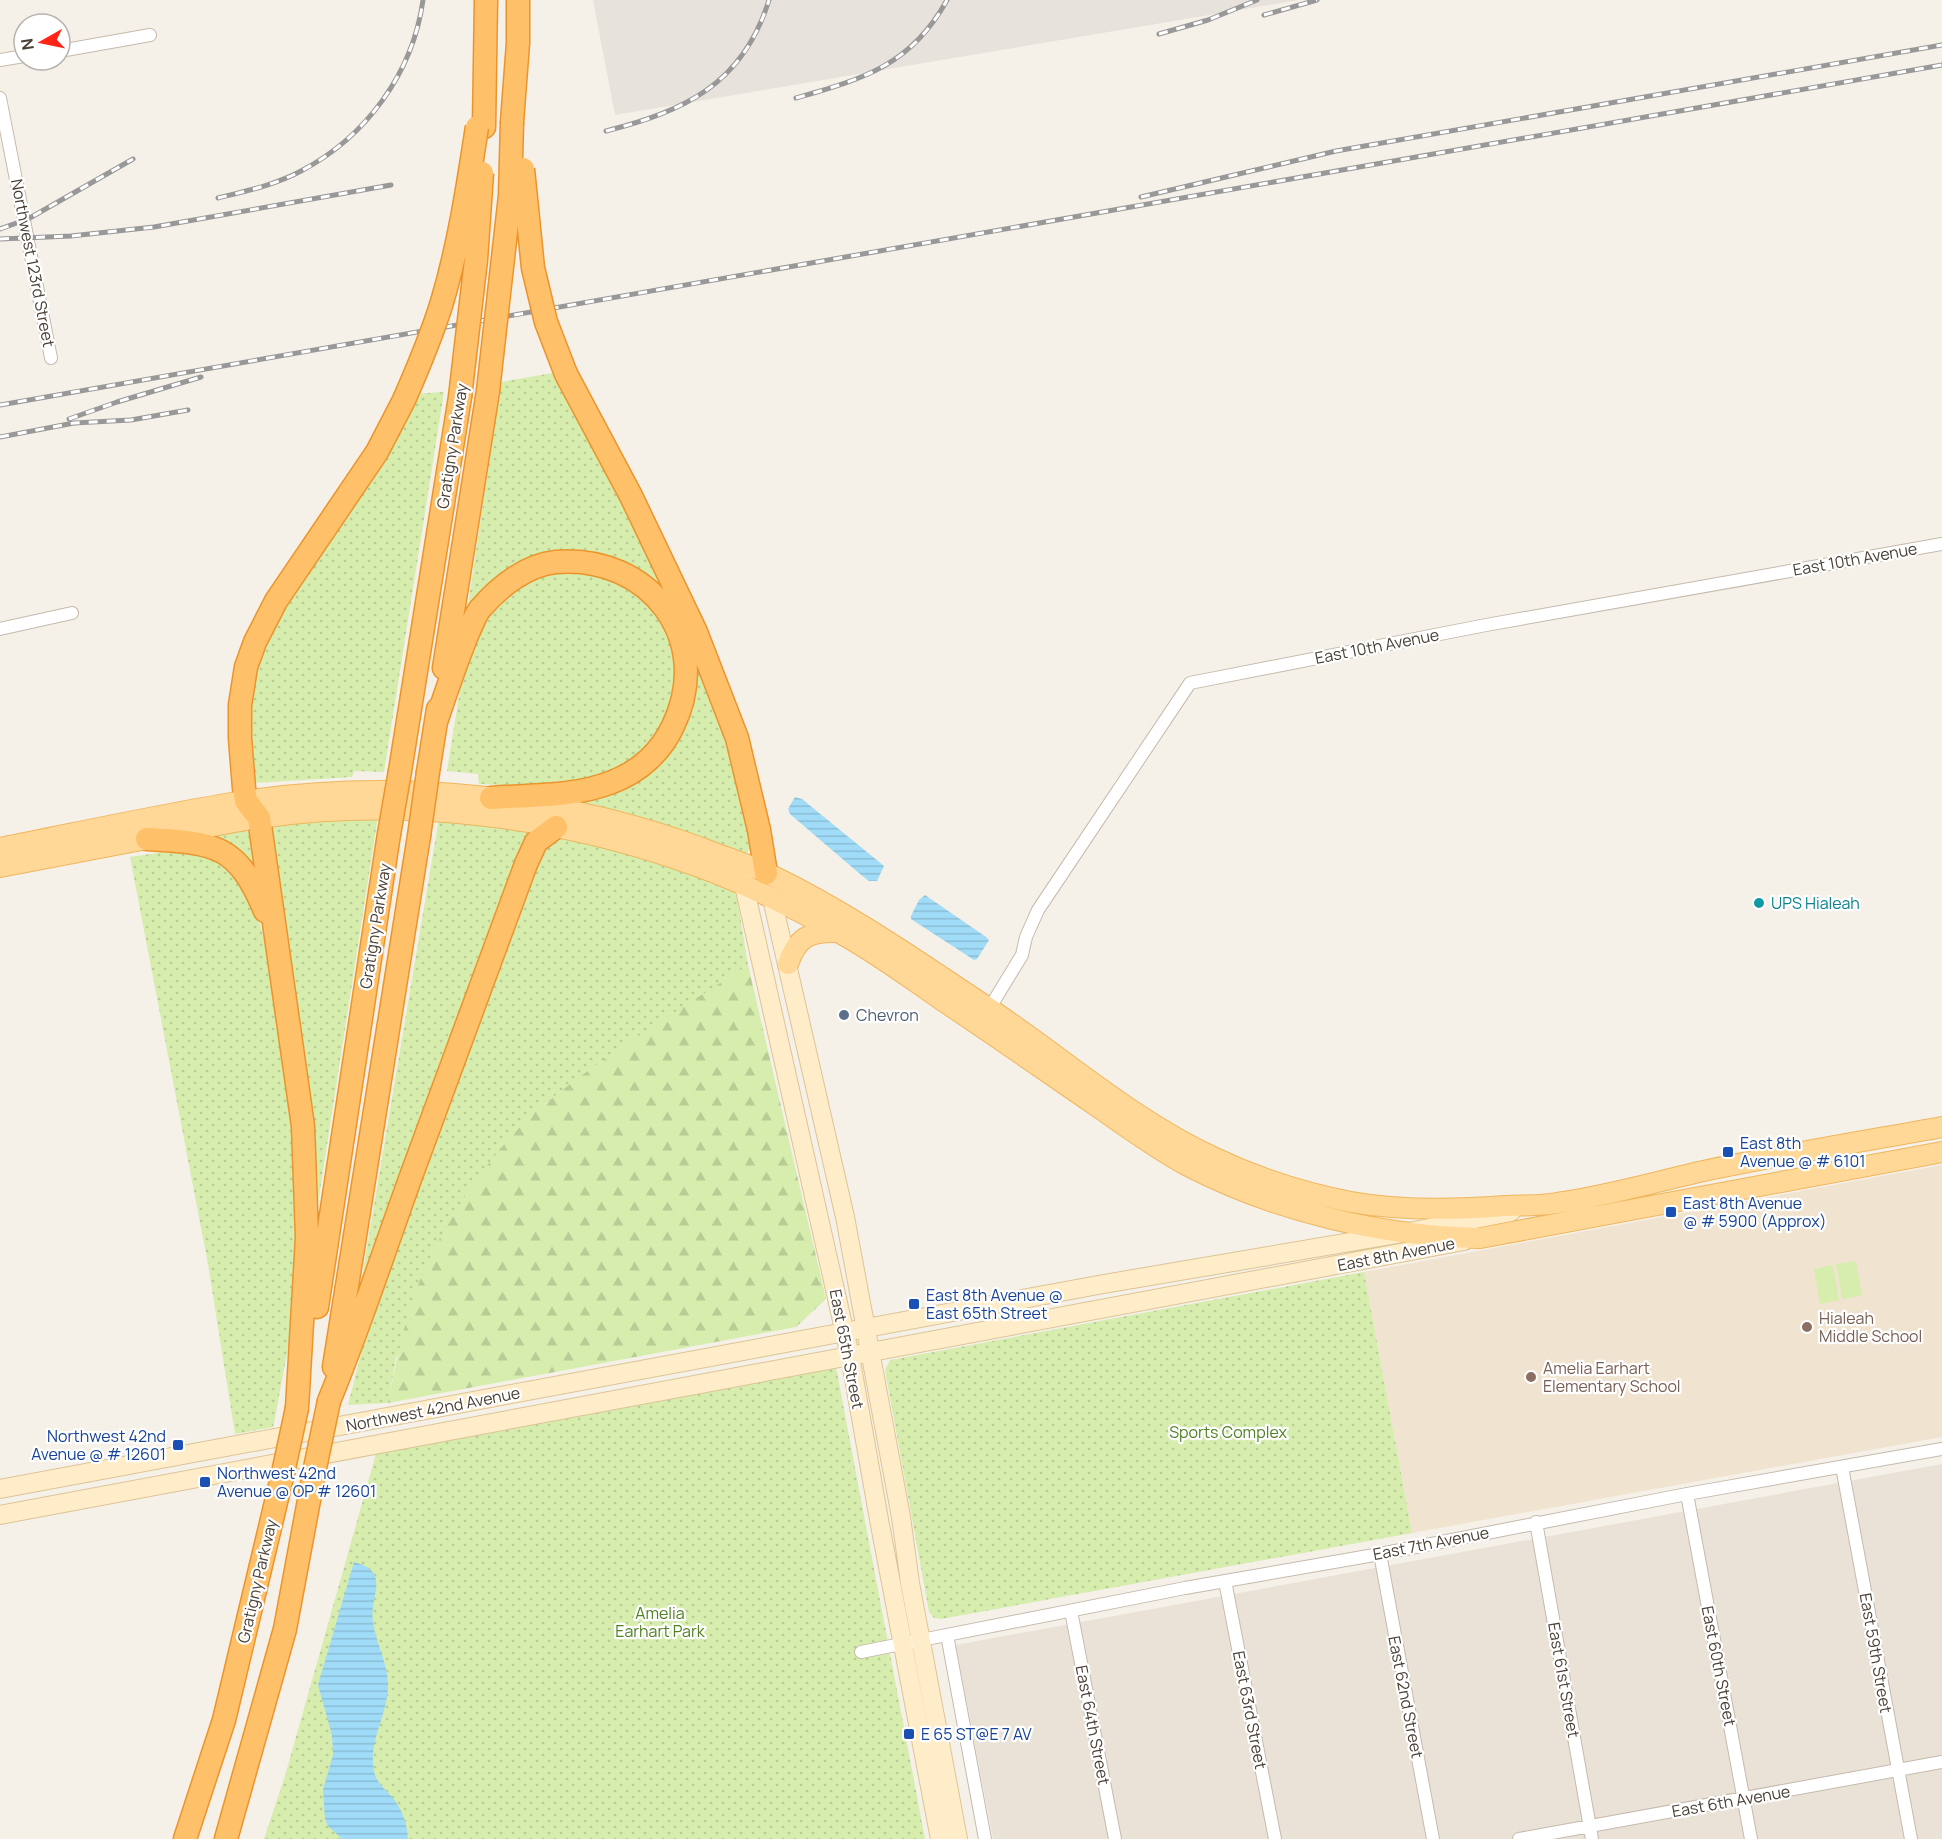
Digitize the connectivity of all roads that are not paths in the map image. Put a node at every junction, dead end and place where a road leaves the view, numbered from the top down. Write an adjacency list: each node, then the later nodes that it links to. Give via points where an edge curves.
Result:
1 (486, 0): 7 (highway)
2 (518, 0): 6 (highway, Gratigny Parkway)
3 (150, 35): 4 (street)
4 (72, 49)
5 (0, 98): 8 (street, Northwest 123rd Street)
6 (517, 122): 12 (highway, Gratigny Parkway, bridge, via 488,391); 20 (highway, bridge, via 533,268 546,322 566,374 636,506 696,632 737,738)
7 (480, 127): 14 (highway, bridge, via 457,245 420,364 377,452 276,601 246,667 240,738); 44 (highway, Gratigny Parkway, bridge, via 477,260 460,397 317,1307)
8 (51, 358)
9 (1942, 544): 26 (street, East 10th Avenue, via 1499,622 1190,683 1038,910 1022,955)
10 (72, 613): 11 (street)
11 (0, 629)
12 (436, 722): 13 (highway, via 478,611 499,589 527,571 554,562 587,562 638,581 661,602 686,651 687,673 679,714 665,743 636,771 611,783 572,791); 43 (highway, Gratigny Parkway, bridge)
13 (491, 798): 14 (main road, via 377,791 321,794); 18 (main road, via 559,807 618,822)
14 (252, 809): 15 (main road, via 394,811 505,818); 16 (main road); 17 (main road); 24 (highway)
15 (556, 827): 21 (main road, via 655,851); 43 (highway, via 536,842 526,864)
16 (147, 839): 19 (main road); 24 (highway, via 207,845 228,854 254,887)
17 (0, 848)
18 (739, 862): 20 (main road); 21 (main road, East 65th Street)
19 (0, 867)
20 (766, 873): 22 (main road, East 65th Street); 26 (main road, via 869,930)
21 (744, 885): 22 (main road); 40 (main road, East 65th Street)
22 (772, 899): 23 (main road); 25 (main road, East 65th Street)
23 (838, 932): 25 (main road, via 817,932 802,939); 27 (main road)
24 (277, 940): 44 (highway, via 303,1126 306,1180 308,1238)
25 (788, 964): 39 (main road, East 65th Street)
26 (990, 1008): 27 (street, East 10th Avenue); 33 (main road, via 1171,1134 1257,1176 1354,1203 1405,1208 1471,1209)
27 (978, 1025): 35 (main road, via 1185,1164 1227,1184 1303,1211)
28 (1942, 1127): 29 (main road, East 8th Avenue)
29 (1854, 1143): 31 (main road); 32 (main road, East 8th Avenue)
30 (1942, 1152): 31 (main road, East 8th Avenue)
31 (1859, 1168): 34 (main road, East 8th Avenue)
32 (1625, 1189): 33 (main road, East 8th Avenue); 34 (main road)
33 (1557, 1203): 35 (main road, East 8th Avenue)
34 (1628, 1211): 36 (main road, East 8th Avenue)
35 (1409, 1232): 36 (main road); 37 (main road, East 8th Avenue)
36 (1480, 1238): 38 (main road, East 8th Avenue)
37 (1098, 1285): 38 (main road); 39 (main road, East 8th Avenue)
38 (1102, 1309): 41 (main road, East 8th Avenue)
39 (866, 1328): 40 (main road, Northwest 42nd Avenue); 41 (main road, East 65th Street)
40 (845, 1332): 42 (main road, East 65th Street); 47 (main road, Northwest 42nd Avenue)
41 (871, 1352): 42 (main road, East 8th Avenue); 57 (main road, East 65th Street, via 901,1517 910,1583)
42 (850, 1356): 49 (main road, Northwest 42nd Avenue); 57 (main road, East 65th Street)
43 (329, 1401): 64 (highway, Gratigny Parkway, bridge, via 285,1629)
44 (297, 1408): 63 (highway, Gratigny Parkway, bridge, via 224,1720)
45 (1942, 1449): 46 (street, East 7th Avenue)
46 (1842, 1467): 50 (street, East 7th Avenue); 60 (street, East 59th Street)
47 (107, 1469): 48 (main road, Northwest 42nd Avenue); 49 (main road)
48 (0, 1489)
49 (112, 1494): 51 (main road, Northwest 42nd Avenue)
50 (1687, 1494): 52 (street, East 7th Avenue); 61 (street, East 60th Street)
51 (0, 1515)
52 (1536, 1522): 53 (street, East 7th Avenue); 62 (street, East 61st Street)
53 (1380, 1554): 54 (street, East 7th Avenue); 70 (street, East 62nd Street)
54 (1225, 1581): 55 (street, East 7th Avenue); 69 (street, East 63rd Street)
55 (1071, 1611): 56 (street, East 7th Avenue); 68 (street, East 64th Street)
56 (947, 1635): 57 (street, East 7th Avenue); 67 (street)
57 (911, 1642): 58 (street, East 7th Avenue); 65 (main road, East 65th Street); 66 (main road, East 65th Street)
58 (861, 1653)
59 (1942, 1762): 60 (street, East 6th Avenue)
60 (1898, 1770): 61 (street, East 6th Avenue); 74 (street, East 59th Street)
61 (1744, 1798): 62 (street, East 6th Avenue); 73 (street, East 60th Street)
62 (1590, 1826): 71 (street, East 6th Avenue); 72 (street, East 61st Street)
63 (185, 1839)
64 (226, 1839)
65 (940, 1839)
66 (958, 1839)
67 (985, 1839)
68 (1115, 1839)
69 (1275, 1839)
70 (1433, 1839)
71 (1519, 1839)
72 (1592, 1839)
73 (1751, 1839)
74 (1911, 1839)

